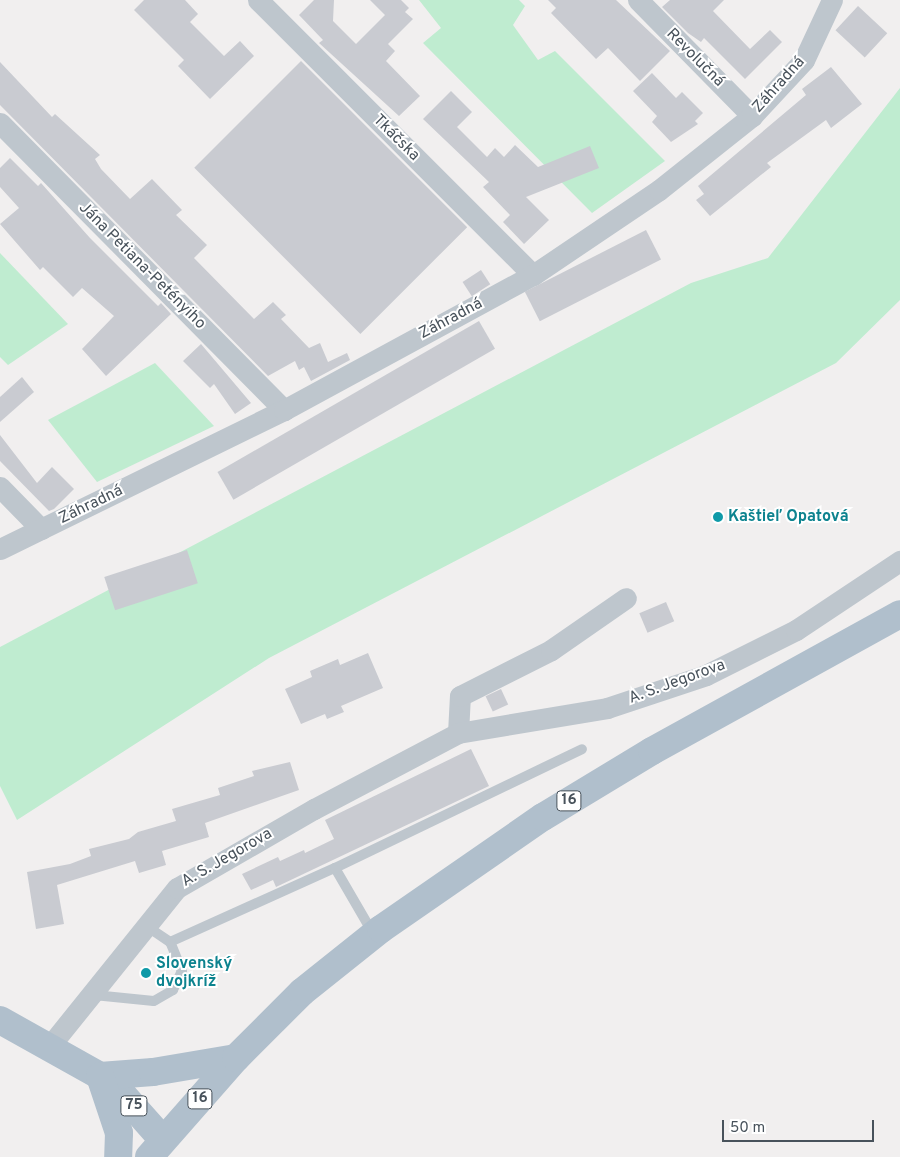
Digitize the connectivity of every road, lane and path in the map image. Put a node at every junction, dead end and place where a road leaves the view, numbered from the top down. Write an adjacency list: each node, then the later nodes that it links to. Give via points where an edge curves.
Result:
1 (258, 0): 6 (street, Tkáčska)
2 (638, 0): 4 (street, Revolučná)
3 (832, 0): 4 (street, Záhradná, via 804,60)
4 (752, 116): 6 (street, Záhradná, via 659,190)
5 (0, 123): 7 (street, Jána Petiana-Petényiho)
6 (533, 275): 7 (street, Záhradná)
7 (284, 410): 9 (street, Záhradná)
8 (0, 487): 9 (street)
9 (41, 529): 10 (street, Záhradná)
10 (0, 550)
11 (900, 561): 14 (street, A. S. Jegorova, via 796,630 706,675 607,708)
12 (626, 598): 14 (street, via 551,650 460,696)
13 (900, 614): 18 (main road, 16, via 660,746 551,812)
14 (458, 733): 17 (street, A. S. Jegorova, via 314,809 177,888)
15 (582, 749): 16 (lane)
16 (335, 868): 18 (lane); 19 (lane)
17 (148, 927): 19 (lane); 20 (street, A. S. Jegorova)
18 (374, 935): 23 (main road, 16, via 302,992)
19 (170, 942): 20 (lane, via 182,972 173,990 154,1001)
20 (94, 995): 22 (street, A. S. Jegorova)
21 (0, 1020): 22 (main road, 75)
22 (49, 1047): 24 (main road, 75)
23 (236, 1058): 24 (main road, via 153,1072); 25 (main road, 16)
24 (100, 1076): 25 (main road, 75, via 123,1095); 26 (main road, via 119,1133)
25 (156, 1149)
26 (118, 1157)

